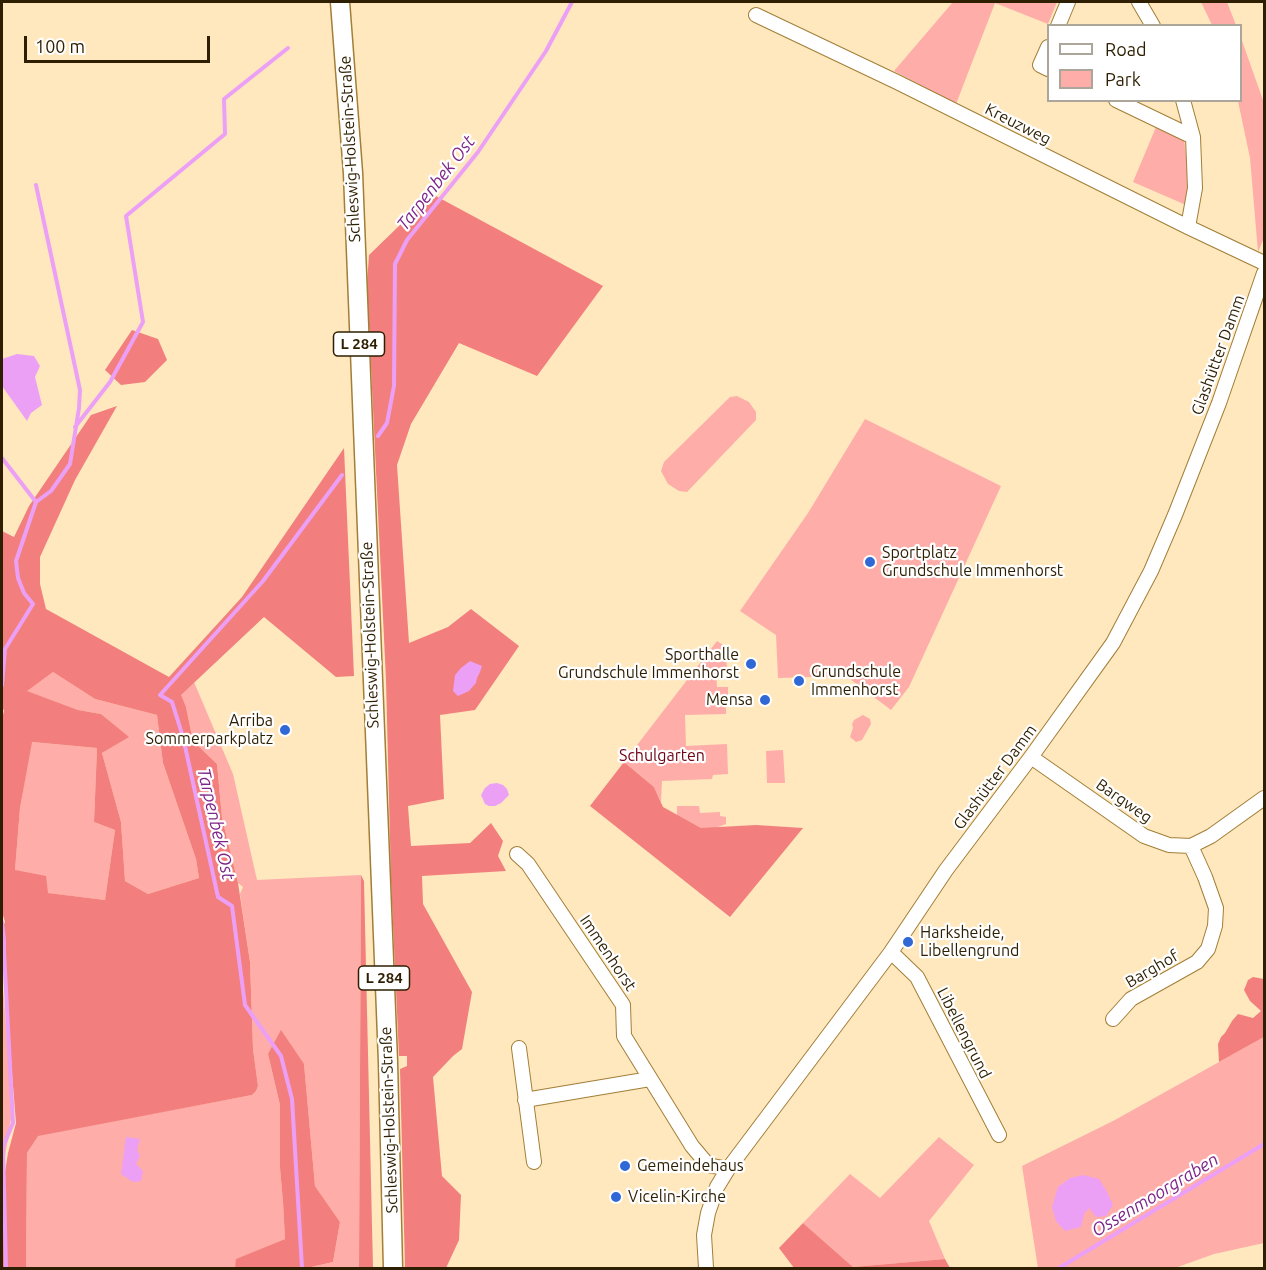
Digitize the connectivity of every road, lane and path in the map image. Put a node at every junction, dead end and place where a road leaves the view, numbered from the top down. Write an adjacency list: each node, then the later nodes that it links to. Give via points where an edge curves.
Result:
1 (340, 2): 27 (main road, Schleswig-Holstein-Straße / L 284, via 353,184)
2 (1068, 2): 5 (street)
3 (1139, 2): 6 (street)
4 (756, 15): 12 (street, Kreuzweg)
5 (1059, 24)
6 (1152, 24)
7 (1047, 49): 8 (street, via 1040,65)
8 (1047, 68)
9 (1120, 102): 11 (street)
10 (1184, 102): 11 (street)
11 (1193, 136): 12 (street, via 1195,188)
12 (1188, 227): 13 (street, Kreuzweg)
13 (1264, 263)
14 (1264, 273): 15 (street, Glashütter Damm, via 1219,403 1152,571 1113,643)
15 (1031, 757): 17 (street, Bargweg, via 1144,836 1169,845); 19 (street, Glashütter Damm, via 946,870)
16 (1264, 798): 17 (street)
17 (1191, 846): 20 (street, Barghof, via 1216,908 1208,949 1197,962 1131,999)
18 (517, 854): 22 (street, Immenhorst, via 528,864 623,1005 624,1036)
19 (891, 952): 24 (street, Libellengrund, via 917,977); 26 (street, Glashütter Damm)
20 (1113, 1019)
21 (519, 1048): 23 (street)
22 (650, 1079): 23 (street); 26 (street, Immenhorst, via 708,1165)
23 (525, 1100): 25 (street)
24 (999, 1136)
25 (534, 1162)
26 (729, 1169): 28 (street, Glashütter Damm, via 717,1187 708,1213 704,1235)
27 (393, 1269)
28 (706, 1269)

